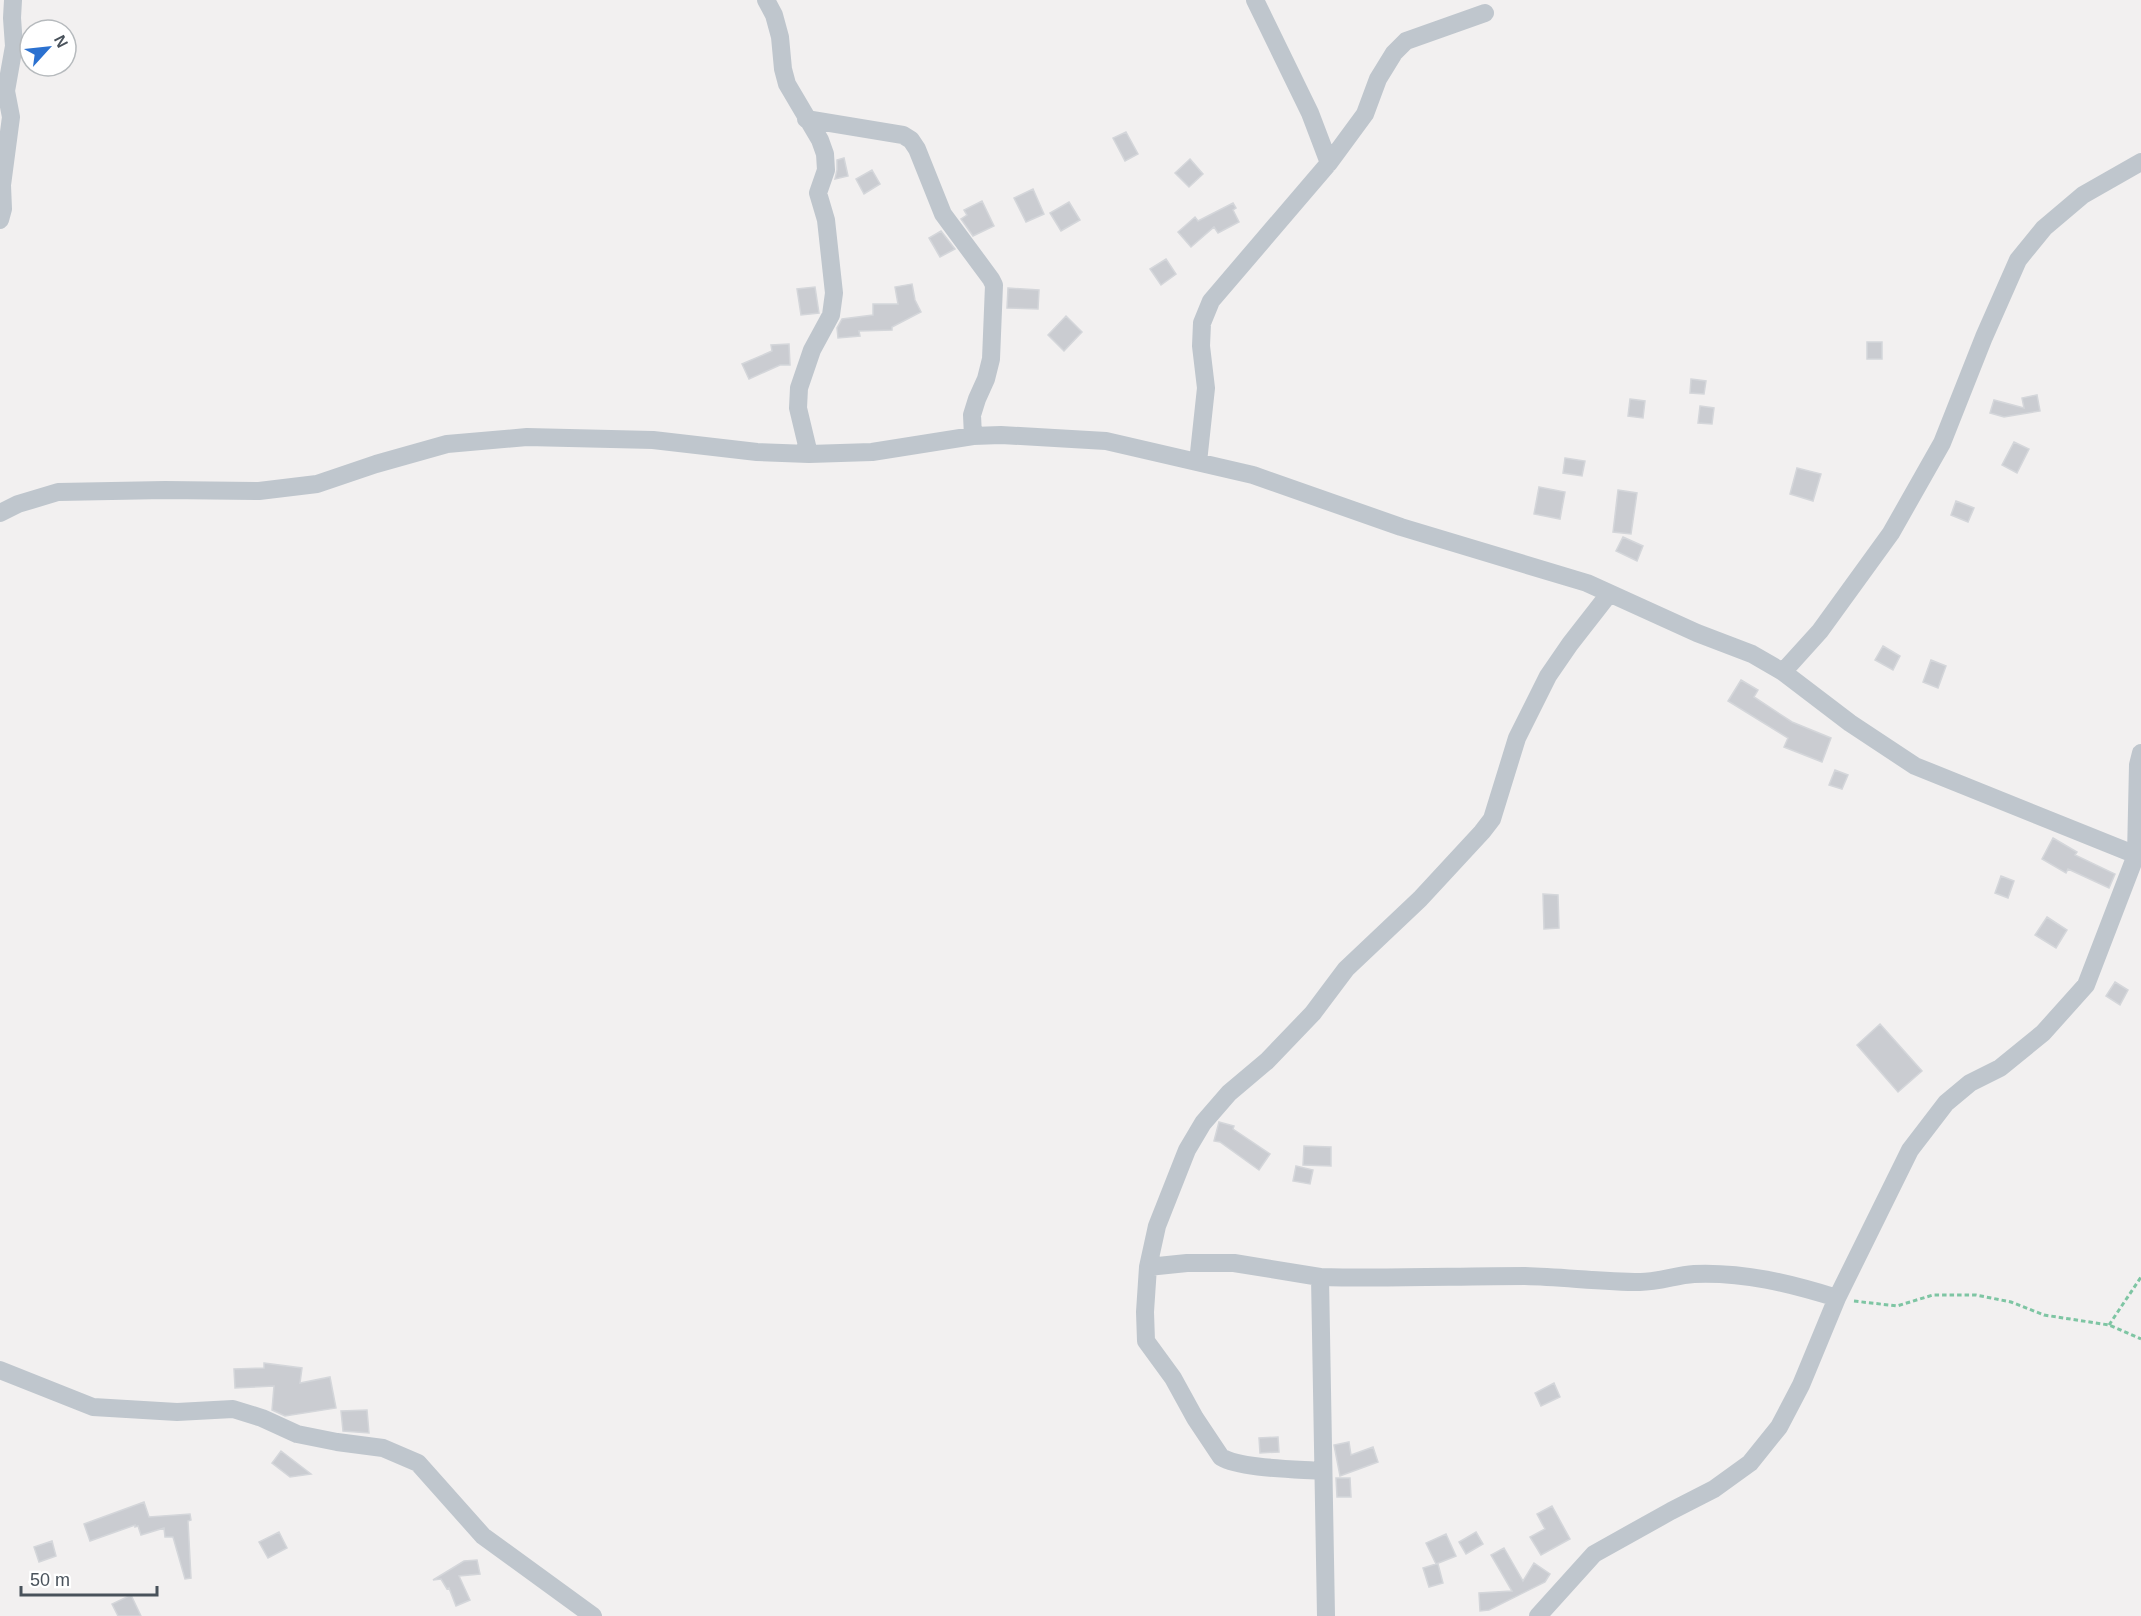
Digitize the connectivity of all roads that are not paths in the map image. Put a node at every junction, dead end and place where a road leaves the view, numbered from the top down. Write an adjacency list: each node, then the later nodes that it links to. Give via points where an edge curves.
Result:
1 (13, 0): 8 (street, via 14,46 6,91 10,117)
2 (766, 0): 5 (street, via 780,38 787,84)
3 (1255, 0): 7 (street, via 1310,113)
4 (1485, 13): 7 (street, via 1406,41 1378,79 1365,114)
5 (806, 119): 9 (street, via 903,135 911,140 943,214 992,279 991,359 972,415); 10 (street, via 825,154 826,170 818,194 826,219 834,293 831,315 812,350 799,388 798,408)
6 (2141, 162): 14 (street, via 2083,195 2044,228 2018,260 1942,443 1891,533 1820,630)
7 (1329, 163): 11 (street, via 1211,301 1202,323 1206,388)
8 (0, 220)
9 (973, 436): 10 (street, via 872,452); 11 (street, via 1106,441)
10 (809, 454): 12 (street, via 653,440 527,437 447,444 317,484 259,491 58,492)
11 (1198, 462): 13 (street, via 1253,475)
12 (0, 513)
13 (1609, 594): 14 (street, via 1752,654); 17 (street, via 1548,676 1517,738 1487,826 1346,969 1313,1013 1203,1123 1157,1226)
14 (1783, 672): 16 (street, via 1915,766)
15 (2141, 753): 16 (street)
16 (2138, 856): 19 (street, via 2086,985 2043,1033 2000,1068 1970,1083 1946,1103 1910,1150)
17 (1148, 1267): 18 (street, via 1234,1263); 21 (street, via 1146,1341 1221,1456 1251,1465)
18 (1320, 1277): 19 (street, via 1528,1276 1640,1282 1690,1274 1732,1274 1799,1286); 21 (street)
19 (1837, 1298): 24 (street, via 1779,1427 1750,1463 1714,1489 1594,1554)
20 (0, 1370): 22 (street, via 93,1407 177,1412 233,1409 297,1434 383,1448 418,1463 483,1536)
21 (1323, 1471): 23 (street)
22 (593, 1616)
23 (1326, 1616)
24 (1538, 1616)

